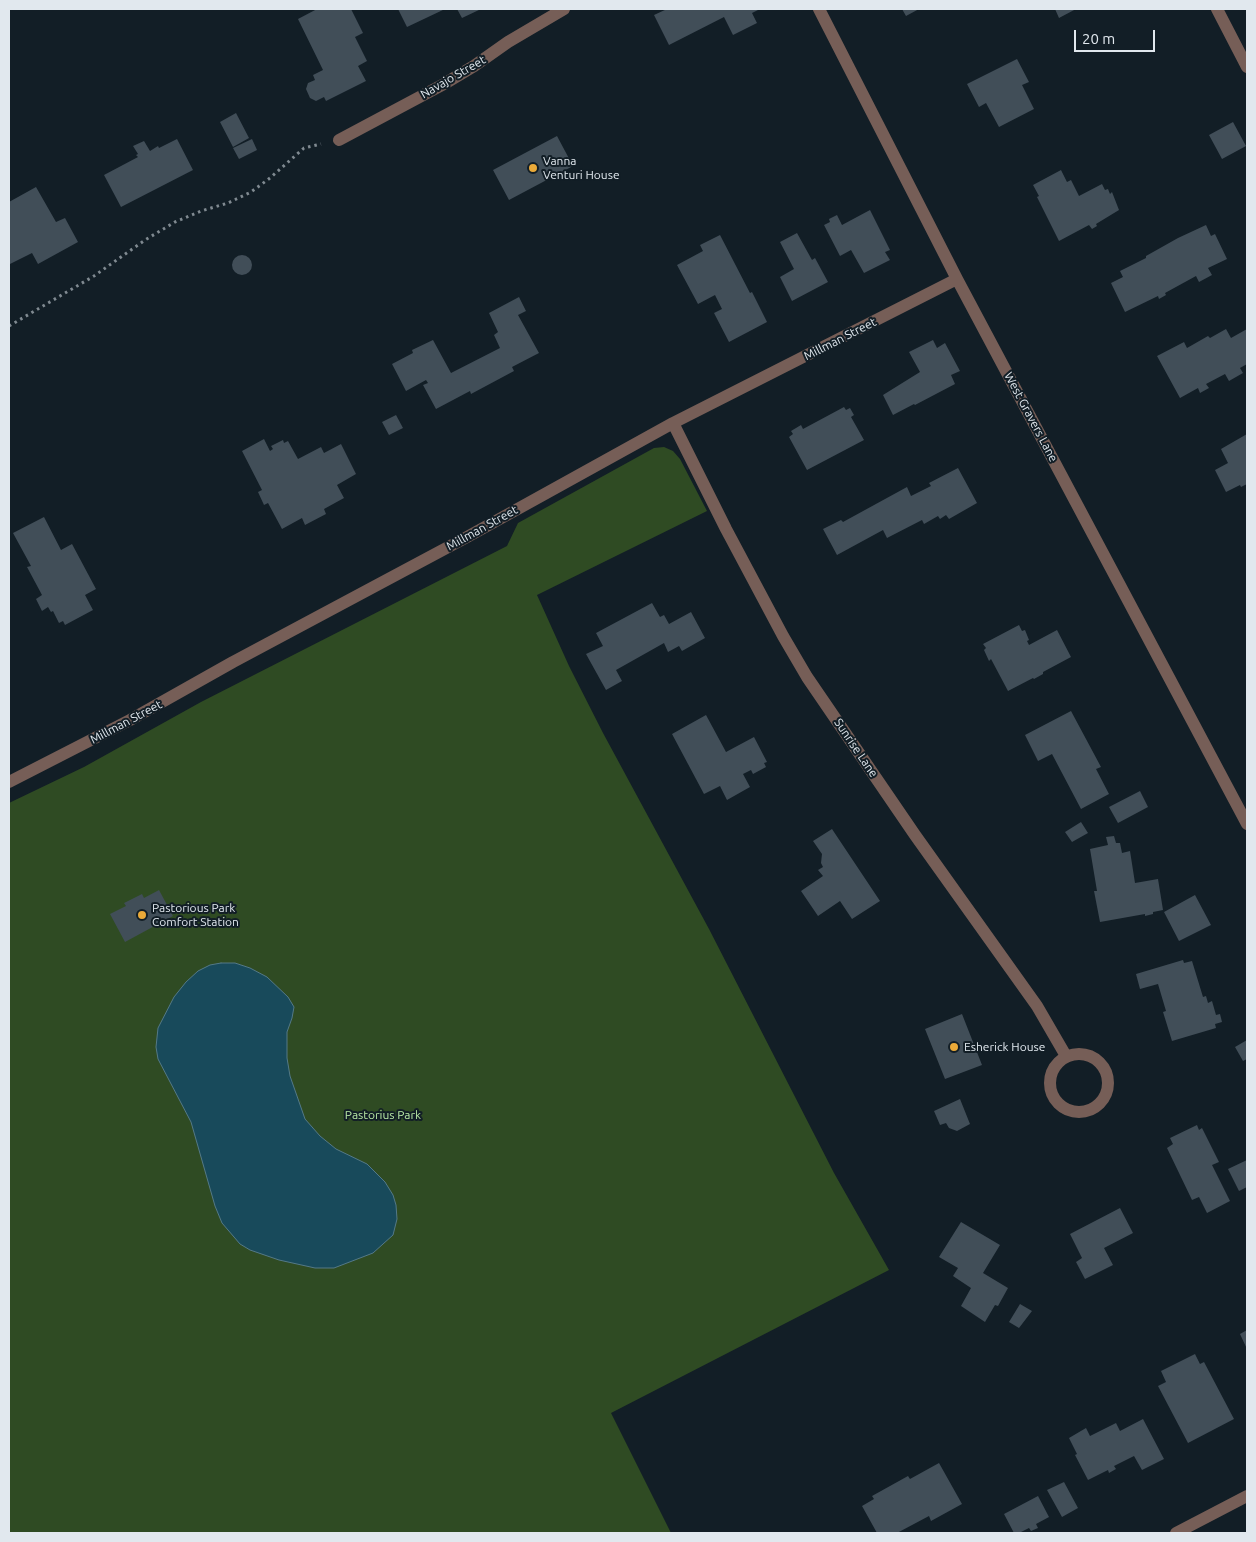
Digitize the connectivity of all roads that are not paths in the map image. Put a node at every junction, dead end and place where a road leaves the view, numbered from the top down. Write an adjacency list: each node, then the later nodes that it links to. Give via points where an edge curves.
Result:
1 (564, 9): 5 (street, Navajo Street, via 444,84)
2 (819, 9): 6 (street, West Gravers Lane)
3 (1217, 9): 4 (street)
4 (1247, 67)
5 (339, 140)
6 (957, 279): 7 (street, Millman Street); 9 (street, West Gravers Lane)
7 (674, 423): 8 (street, Millman Street, via 130,720); 10 (street, Sunrise Lane, via 726,529 807,677 1037,1006)
8 (9, 782)
9 (1247, 824)
10 (1066, 1056): 10 (street, via 1052,1069 1050,1088 1053,1097 1068,1110 1087,1111 1096,1107 1107,1091 1106,1072 1094,1057 1085,1053)
11 (1247, 1496): 12 (street)
12 (1176, 1533)

